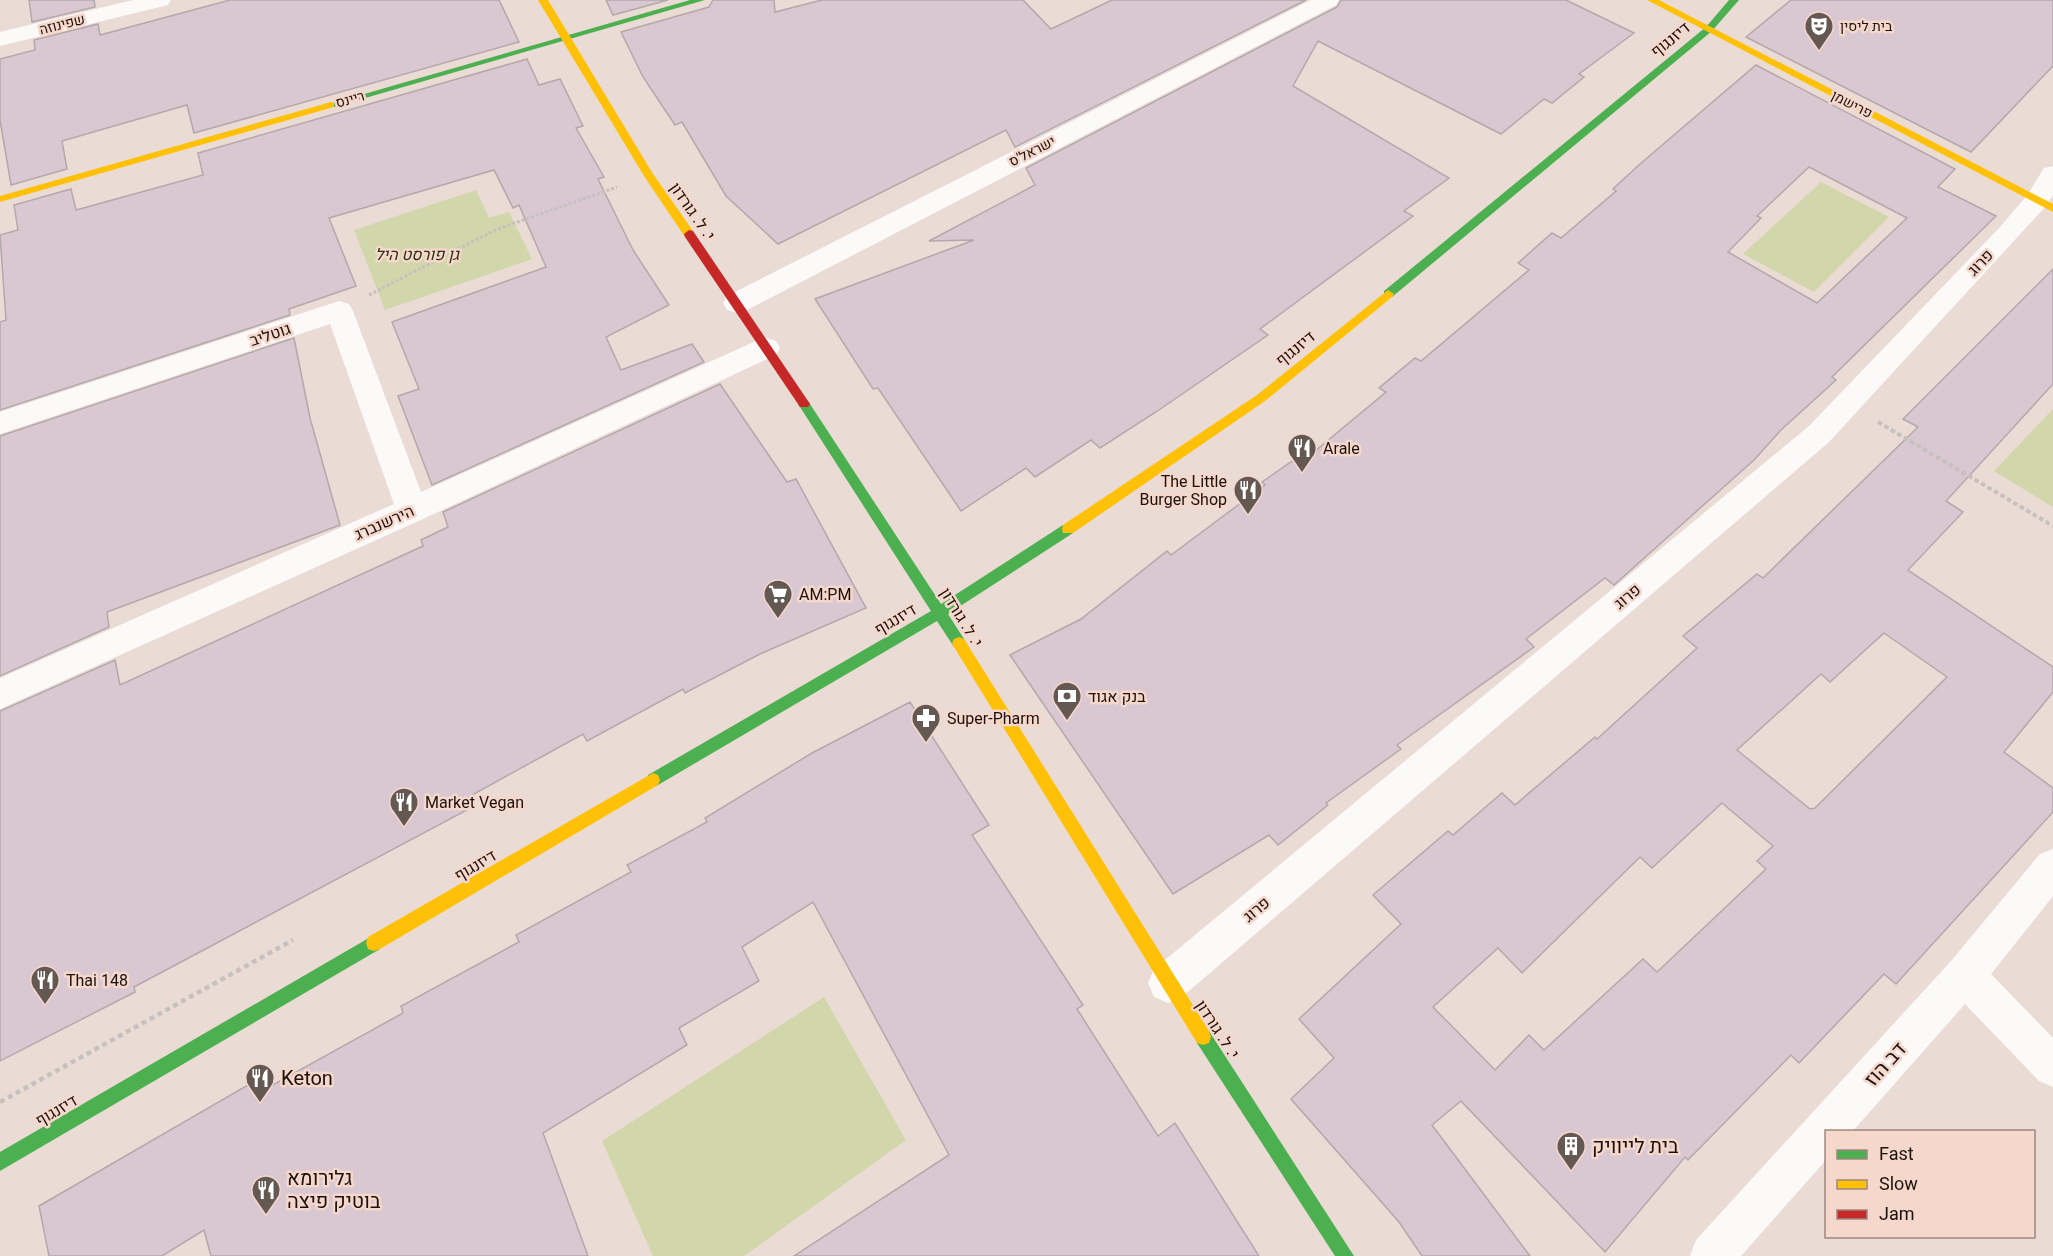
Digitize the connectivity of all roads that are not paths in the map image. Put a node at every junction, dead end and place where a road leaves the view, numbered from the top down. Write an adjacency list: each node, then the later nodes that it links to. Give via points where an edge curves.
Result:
1 (160, 0): 9 (street, שפינוזה)
2 (543, 0): 8 (street, י. ל. גורדון)
3 (700, 0): 8 (street, ריינס)
4 (1328, 0): 12 (street, ישראל'ס)
5 (1652, 0): 7 (street, פרישמן)
6 (1734, 0): 7 (street, דיזנגוף)
7 (1709, 29): 10 (street, פרישמן); 16 (street, דיזנגוף, via 1261,398)
8 (566, 38): 11 (street, ריינס); 12 (street, י. ל. גורדון, via 649,176)
9 (0, 39)
10 (2048, 194): 20 (street, פרוג, via 1819,434)
11 (0, 199)
12 (737, 303): 13 (street, י. ל. גורדון)
13 (766, 348): 15 (street, הירשנברג); 16 (street, י. ל. גורדון)
14 (0, 423): 15 (street, גוטליב, via 339,311)
15 (411, 510): 17 (street, הירשנברג)
16 (940, 612): 20 (street, י. ל. גורדון); 24 (street, דיזנגוף)
17 (0, 694)
18 (2053, 867): 19 (street, דב הוז)
19 (1965, 975): 21 (street); 22 (street, דב הוז)
20 (1168, 983): 25 (street, י. ל. גורדון)
21 (2053, 1067)
22 (1825, 1130)
23 (1825, 1130): 26 (street, דב הוז)
24 (0, 1162)
25 (1345, 1256)
26 (1712, 1256)

